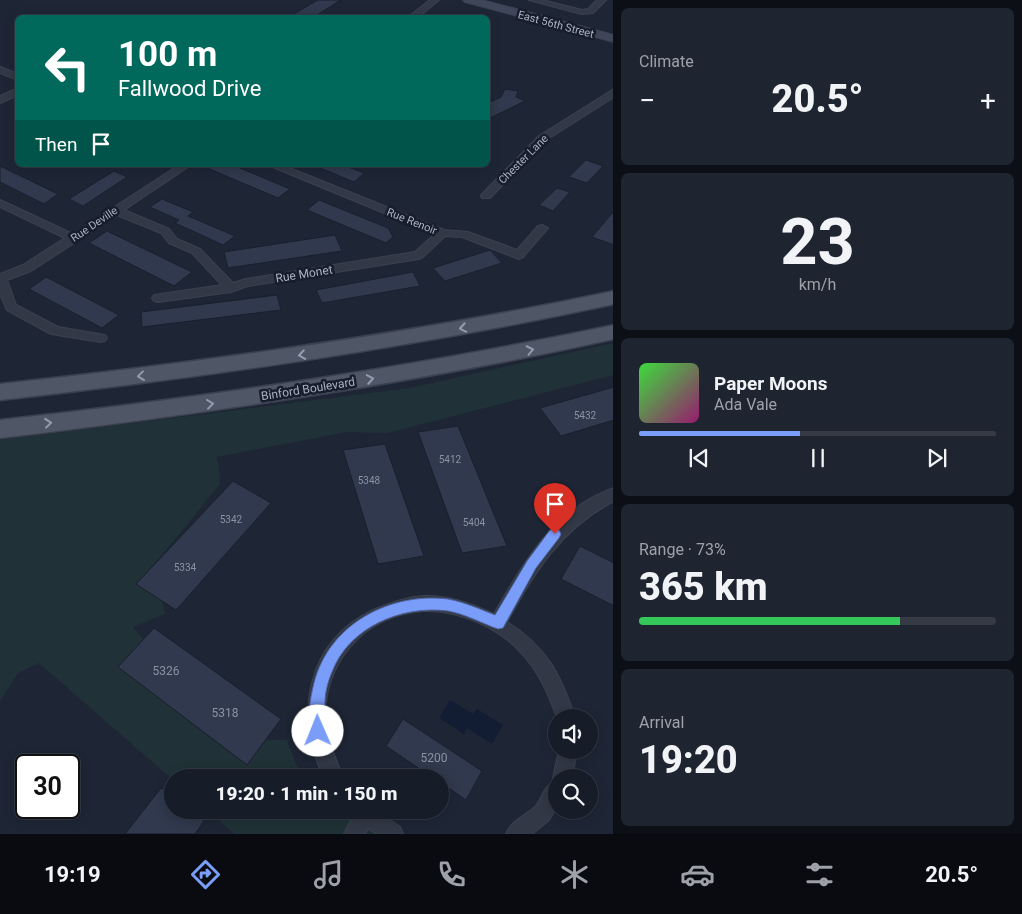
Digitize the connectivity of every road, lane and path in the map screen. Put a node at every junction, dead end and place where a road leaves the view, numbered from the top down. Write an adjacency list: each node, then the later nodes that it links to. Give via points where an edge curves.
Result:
1 (435, 0): 5 (street)
2 (469, 0): 6 (street, East 56th Street)
3 (533, 0): 4 (street, via 582,12 590,11)
4 (602, 0)
5 (415, 15)
6 (613, 39)
7 (0, 70): 8 (street)
8 (15, 76)
9 (15, 92): 11 (street)
10 (613, 92): 14 (street, Chester Lane, via 544,136)
11 (0, 100)
12 (179, 167): 16 (street, Rue Deville)
13 (278, 167): 18 (street, Rue Renoir)
14 (486, 196)
15 (0, 203): 19 (street)
16 (116, 210): 19 (street, Rue Deville); 21 (street, via 165,231 173,241 196,251)
17 (542, 228): 18 (street, Rue Renoir, via 519,255 464,234)
18 (442, 233): 21 (street, Rue Monet, via 419,255)
19 (73, 238): 20 (street, Rue Deville, via 27,268)
20 (0, 278): 25 (street, via 11,307 55,331)
21 (231, 288): 23 (street, Rue Monet)
22 (613, 297): 26 (main road, one-way to 26, via 289,357)
23 (158, 298)
24 (613, 332): 27 (main road, Binford Boulevard, one-way to 24, via 340,385)
25 (101, 338)
26 (0, 392)
27 (0, 429)
28 (613, 494): 29 (street, via 585,509 555,534 531,564)
29 (498, 623): 30 (street, via 520,639 544,665 558,689); 31 (street, via 465,609 422,604 389,611 351,633 328,663 317,701 320,741)
30 (564, 709)
31 (330, 769)
32 (548, 804): 37 (street, via 542,813)
33 (360, 819): 35 (street)
34 (372, 819): 36 (street)
35 (354, 834)
36 (393, 834)
37 (516, 834)

